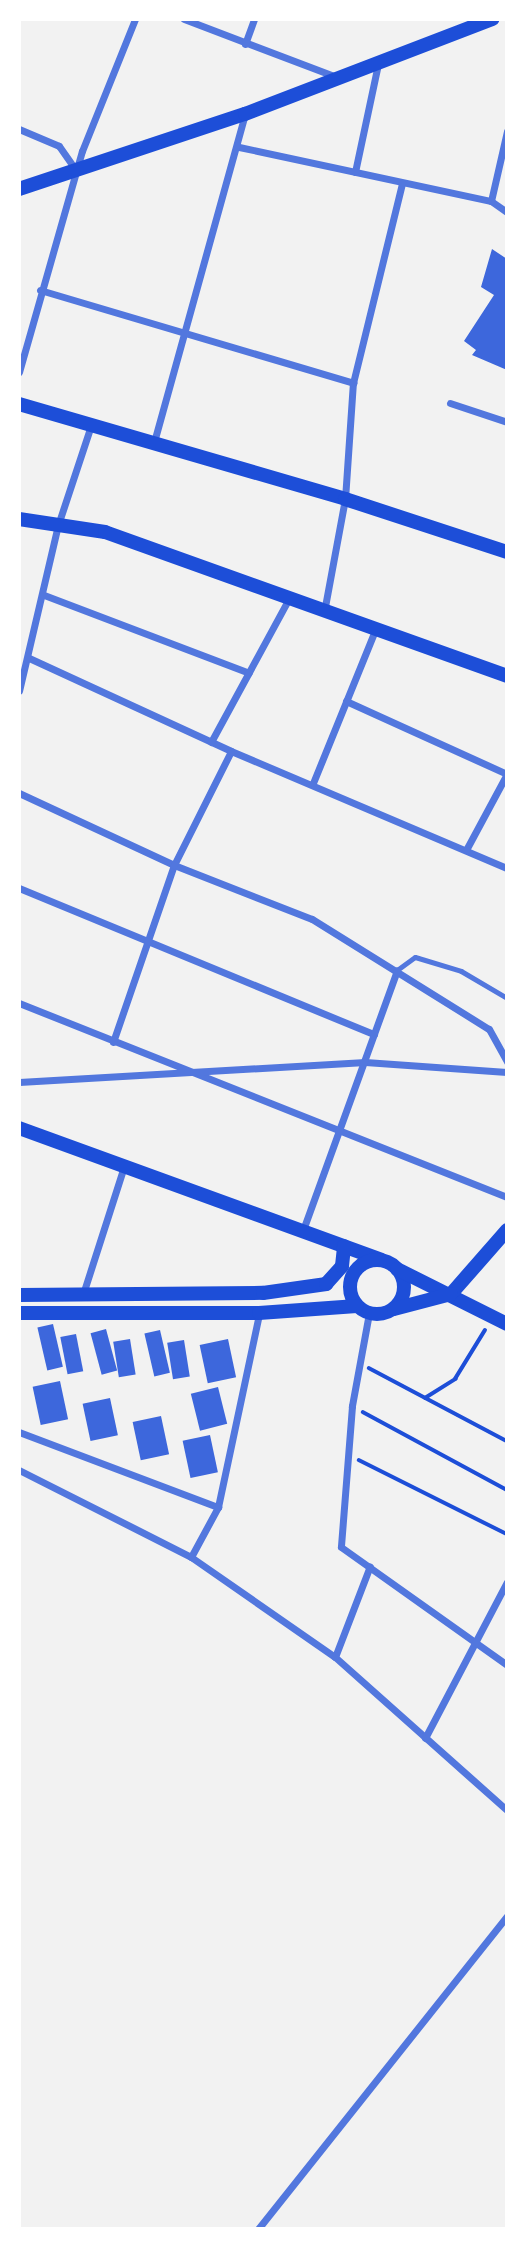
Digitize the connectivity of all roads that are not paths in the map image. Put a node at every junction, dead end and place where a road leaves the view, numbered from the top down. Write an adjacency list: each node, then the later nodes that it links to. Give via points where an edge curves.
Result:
1 (135, 19): 12 (street)
2 (184, 19): 5 (street)
3 (254, 19): 5 (street)
4 (492, 19): 6 (main road)
5 (245, 44): 7 (street)
6 (378, 64): 7 (main road); 13 (street)
7 (341, 78): 8 (main road)
8 (245, 114): 11 (street); 12 (main road)
9 (19, 129): 12 (street, via 60,146)
10 (507, 131): 16 (street)
11 (239, 147): 13 (street); 19 (street)
12 (76, 171): 15 (main road); 18 (street)
13 (355, 172): 14 (street)
14 (401, 183): 16 (street); 21 (street)
15 (19, 189)
16 (491, 201): 17 (street)
17 (507, 212)
18 (40, 290): 19 (street); 20 (street)
19 (184, 331): 21 (street); 26 (street)
20 (19, 372)
21 (353, 383): 27 (street)
22 (450, 403): 24 (street)
23 (19, 404): 25 (main road)
24 (507, 422)
25 (92, 425): 26 (main road); 29 (street)
26 (154, 442): 27 (main road)
27 (345, 499): 30 (main road); 33 (street)
28 (19, 519): 29 (main road)
29 (58, 525): 31 (street); 32 (main road, via 105,532)
30 (507, 552)
31 (44, 595): 35 (street); 36 (street)
32 (288, 600): 33 (main road); 36 (street)
33 (324, 612): 34 (main road)
34 (375, 630): 37 (main road); 39 (street)
35 (29, 658): 38 (street); 40 (street)
36 (249, 673): 40 (street)
37 (507, 676)
38 (19, 691)
39 (346, 701): 42 (street); 43 (street)
40 (211, 742): 41 (street)
41 (232, 751): 43 (street); 46 (street)
42 (507, 774): 45 (street)
43 (313, 783): 45 (street)
44 (19, 793): 46 (street)
45 (466, 850): 47 (street)
46 (174, 865): 49 (street); 50 (street, via 312,919)
47 (507, 868)
48 (19, 888): 49 (street)
49 (148, 939): 53 (street); 54 (street)
50 (397, 970): 51 (lane, via 415,957 461,971); 53 (street); 56 (street, via 489,1029)
51 (507, 998)
52 (19, 1003): 54 (street)
53 (374, 1034): 55 (street)
54 (113, 1042): 57 (street)
55 (366, 1062): 57 (street); 58 (street); 61 (street)
56 (507, 1062)
57 (192, 1070): 59 (street); 61 (street)
58 (507, 1072)
59 (19, 1082)
60 (19, 1128): 62 (main road)
61 (340, 1132): 63 (street); 64 (street)
62 (124, 1166): 64 (main road); 71 (street)
63 (507, 1197)
64 (303, 1230): 66 (main road)
65 (507, 1230): 72 (main road)
66 (344, 1246): 67 (main road); 70 (main road, via 342,1266)
67 (382, 1260): 68 (main road); 69 (main road, via 364,1264)
68 (397, 1269): 72 (main road); 74 (main road, via 404,1294)
69 (352, 1279): 70 (main road); 75 (main road, via 350,1292)
70 (326, 1284): 71 (main road, via 263,1293)
71 (83, 1294): 73 (main road)
72 (451, 1294): 74 (main road); 78 (main road)
73 (19, 1295)
74 (394, 1309): 75 (main road)
75 (363, 1310): 77 (main road); 83 (street, via 341,1546)
76 (19, 1313): 77 (main road)
77 (259, 1313): 81 (street)
78 (507, 1324)
79 (19, 1432): 81 (street)
80 (19, 1470): 82 (street)
81 (218, 1507): 82 (street)
82 (191, 1557): 86 (street)
83 (370, 1566): 85 (street); 86 (street)
84 (507, 1582): 85 (street)
85 (475, 1642): 87 (street); 88 (street)
86 (335, 1657): 88 (street)
87 (507, 1665)
88 (425, 1738): 89 (street)
89 (507, 1810)
90 (507, 1916): 91 (street)
91 (258, 2229)

